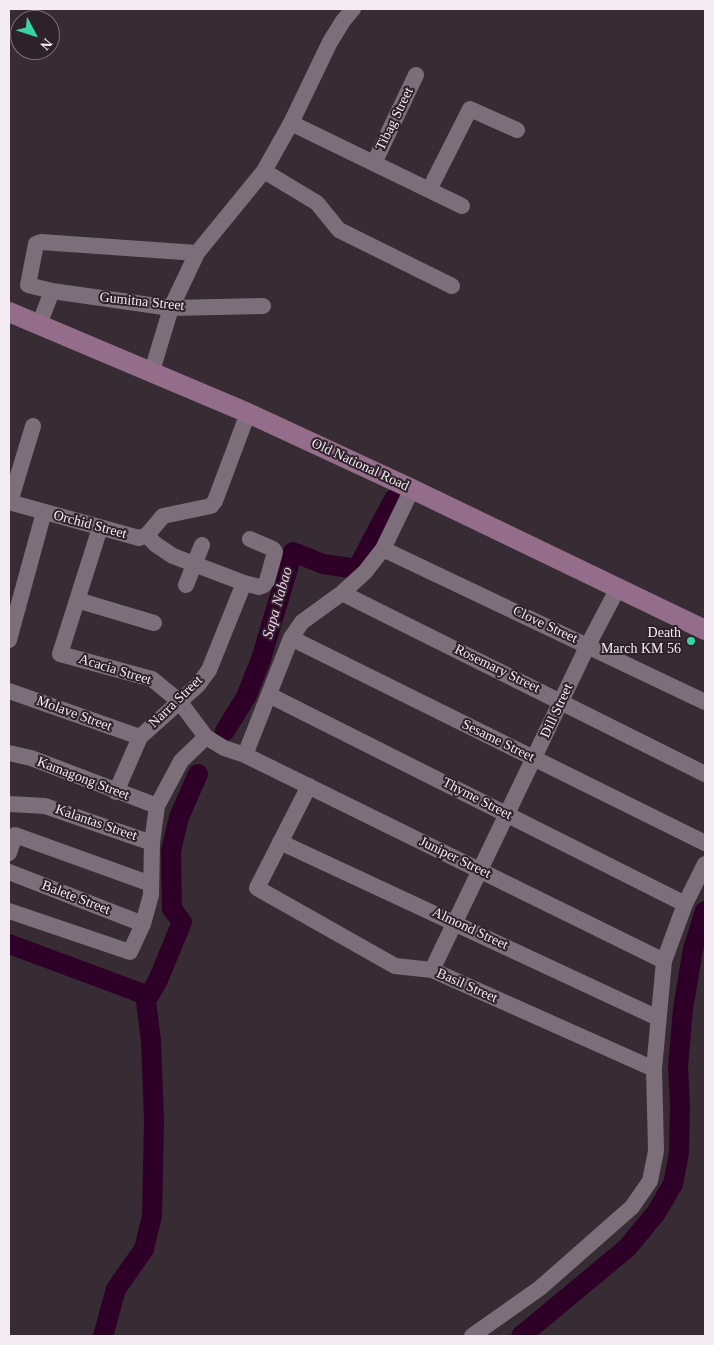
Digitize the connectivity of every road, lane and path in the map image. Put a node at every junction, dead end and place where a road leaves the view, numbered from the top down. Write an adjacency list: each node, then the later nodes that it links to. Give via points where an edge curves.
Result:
1 (353, 9): 3 (street, via 330,42)
2 (416, 75): 5 (street, Tibag Street)
3 (291, 123): 5 (street); 6 (street)
4 (517, 130): 7 (street, via 470,109)
5 (374, 163): 7 (street)
6 (264, 172): 9 (street); 10 (street, via 317,203 339,230)
7 (430, 190): 8 (street)
8 (462, 206)
9 (197, 253): 11 (street, Gumitna Street, via 41,242 36,244 28,286); 13 (street)
10 (452, 286)
11 (52, 291): 13 (street, Gumitna Street); 15 (street)
12 (263, 306): 13 (street, Gumitna Street)
13 (172, 308): 16 (street)
14 (9, 312): 15 (main road, Old National Road)
15 (39, 325): 16 (main road, Old National Road)
16 (152, 371): 17 (main road, Old National Road)
17 (248, 413): 19 (main road, Old National Road); 23 (street, Orchid Street, via 216,501 211,506 163,516)
18 (33, 426): 20 (street)
19 (412, 488): 26 (street); 30 (main road, Old National Road)
20 (10, 502): 21 (street, Orchid Street)
21 (44, 512): 22 (street, Orchid Street); 36 (street)
22 (100, 528): 23 (street, Orchid Street, via 139,538); 32 (street)
23 (147, 535): 27 (street, via 173,556)
24 (250, 539): 28 (street, via 275,552 267,582 259,587)
25 (202, 545): 27 (street)
26 (384, 549): 31 (street); 37 (street, Clove Street)
27 (194, 564): 28 (street); 29 (street)
28 (244, 583): 40 (street, Narra Street, via 209,670 198,685)
29 (186, 585)
30 (618, 588): 34 (main road, Old National Road); 37 (street, Dill Street)
31 (342, 593): 35 (street, via 302,622); 41 (street, Rosemary Street)
32 (77, 600): 33 (street); 40 (street, Acacia Street, via 60,654 152,679)
33 (154, 624)
34 (705, 630)
35 (292, 638): 39 (street); 47 (street, Sesame Street)
36 (9, 640)
37 (588, 645): 41 (street, Dill Street); 42 (street, Clove Street)
38 (9, 691): 44 (street, Molave Street)
39 (269, 695): 46 (street); 53 (street, Thyme Street)
40 (178, 701): 43 (street, Acacia Street); 44 (street, Narra Street)
41 (561, 701): 47 (street, Dill Street); 48 (street, Rosemary Street)
42 (705, 702)
43 (206, 737): 46 (street, Juniper Street); 52 (street, via 181,760)
44 (140, 738): 50 (street, Narra Street)
45 (9, 753): 50 (street, Kamagong Street, via 31,758)
46 (245, 755): 49 (street, Juniper Street)
47 (534, 758): 53 (street, Dill Street); 56 (street, Sesame Street)
48 (705, 774)
49 (309, 786): 54 (street); 59 (street, Juniper Street)
50 (116, 792): 52 (street, Kamagong Street)
51 (9, 804): 55 (street, Kalantas Street, via 45,806)
52 (158, 806): 55 (street)
53 (507, 814): 59 (street, Dill Street); 62 (street, Thyme Street)
54 (280, 842): 64 (street, Almond Street); 67 (street, Basil Street, via 257,888 394,966)
55 (152, 843): 61 (street)
56 (705, 844)
57 (9, 853): 61 (street, via 16,835)
58 (705, 864): 62 (street)
59 (480, 870): 64 (street, Dill Street); 66 (street, Juniper Street)
60 (9, 872): 65 (street, Balete Street)
61 (152, 884): 65 (street)
62 (685, 904): 66 (street)
63 (9, 910): 65 (street, via 130,952)
64 (455, 922): 67 (street, Dill Street); 68 (street, Almond Street)
65 (143, 924)
66 (664, 961): 68 (street)
67 (432, 970): 69 (street, Basil Street)
68 (658, 1018): 69 (street)
69 (654, 1069): 70 (street, via 656,1151 650,1181 632,1207 540,1288)
70 (472, 1336)

